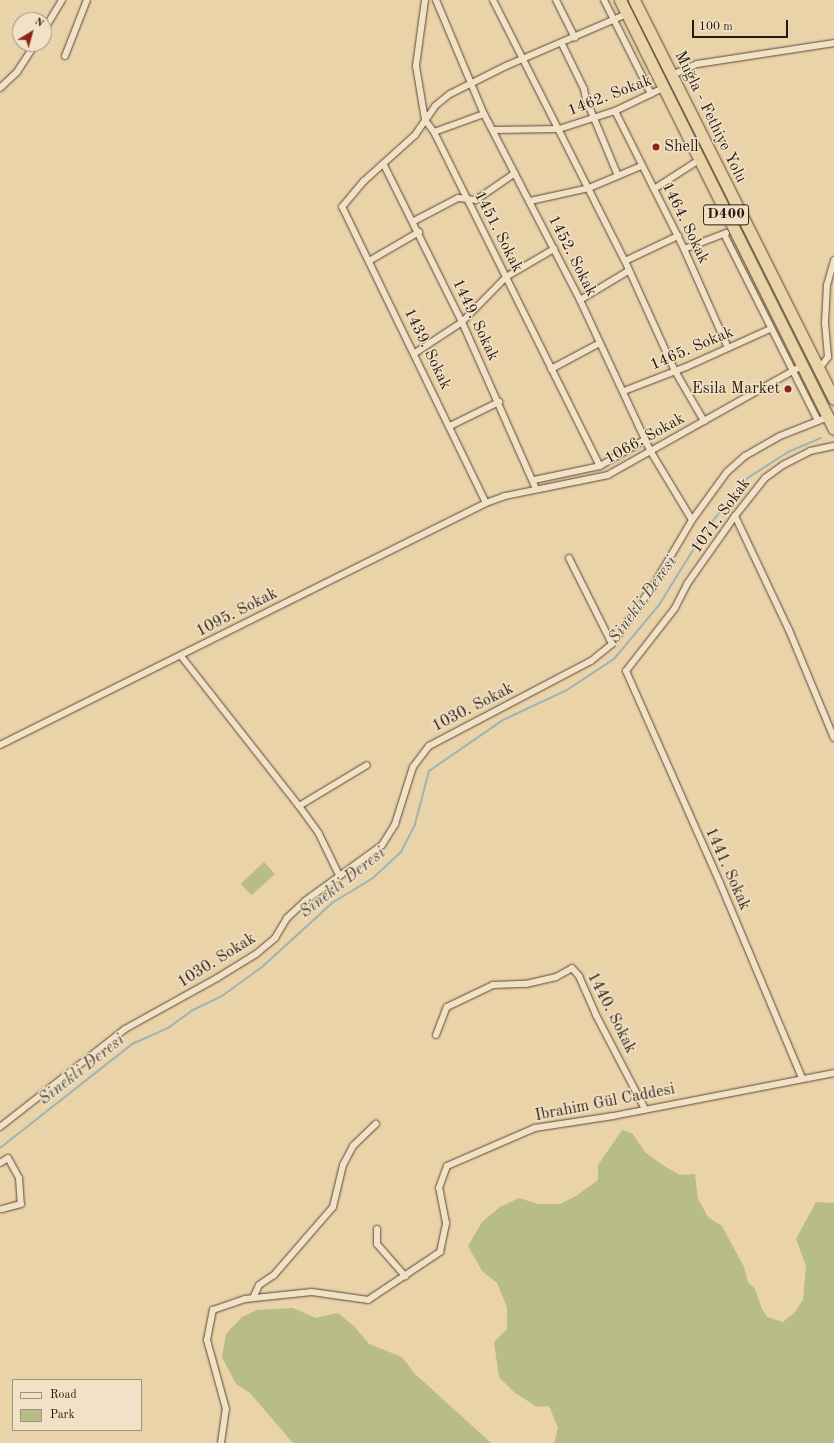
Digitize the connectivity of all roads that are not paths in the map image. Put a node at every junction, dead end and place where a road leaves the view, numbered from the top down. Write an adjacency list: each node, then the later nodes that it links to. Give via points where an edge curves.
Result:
1 (62, 0): 11 (street)
2 (87, 0): 17 (street)
3 (425, 0): 27 (street, 1451. Sokak, via 416,66)
4 (436, 0): 20 (street, 1452. Sokak)
5 (493, 0): 18 (street)
6 (556, 0): 13 (street)
7 (604, 0): 12 (street)
8 (620, 0): 10 (highway, Muğla - Fethiye Yolu / D400)
9 (634, 0): 19 (highway, Muğla - Fethiye Yolu / D400)
10 (628, 14): 12 (street); 22 (highway, Muğla - Fethiye Yolu / D400)
11 (52, 17)
12 (614, 20): 13 (street); 23 (street)
13 (575, 38): 15 (street)
14 (834, 43): 19 (street, via 697,64)
15 (562, 44): 18 (street); 26 (street)
16 (30, 52): 21 (street, via 17,72)
17 (65, 56)
18 (525, 59): 20 (street); 28 (street)
19 (672, 75): 59 (highway, Muğla - Fethiye Yolu / D400)
20 (470, 83): 25 (street, 1452. Sokak); 27 (street, via 442,99)
21 (0, 88)
22 (664, 88): 23 (street, 1462. Sokak); 31 (highway, Muğla - Fethiye Yolu / D400)
23 (651, 94): 24 (street, 1462. Sokak)
24 (615, 111): 26 (street, 1462. Sokak); 33 (street, 1464. Sokak)
25 (484, 114): 29 (street, 1452. Sokak); 30 (street)
26 (595, 118): 28 (street, 1462. Sokak); 35 (street)
27 (425, 120): 30 (street, 1451. Sokak); 32 (street, via 415,135)
28 (559, 129): 29 (street, 1462. Sokak); 36 (street)
29 (494, 130): 34 (street, 1452. Sokak)
30 (434, 132): 38 (street, 1451. Sokak)
31 (699, 160): 37 (street); 42 (highway, Muğla - Fethiye Yolu / D400)
32 (384, 164): 40 (street, 1449. Sokak); 48 (street, 1439. Sokak, via 364,181 342,207)
33 (642, 166): 35 (street); 37 (street, 1464. Sokak)
34 (515, 173): 38 (street, via 476,200); 39 (street, 1452. Sokak)
35 (618, 176): 36 (street)
36 (589, 188): 39 (street); 46 (street)
37 (654, 189): 43 (street, 1464. Sokak)
38 (467, 200): 40 (street, via 458,198); 50 (street, 1451. Sokak)
39 (530, 201): 44 (street, 1452. Sokak)
40 (414, 221): 41 (street, 1449. Sokak)
41 (419, 232): 48 (street); 52 (street, 1449. Sokak)
42 (729, 232): 45 (street); 53 (street); 57 (highway, Muğla - Fethiye Yolu / D400)
43 (678, 236): 45 (street, 1464. Sokak); 46 (street)
44 (554, 249): 50 (street); 51 (street, 1452. Sokak)
45 (684, 249): 55 (street, 1464. Sokak)
46 (625, 260): 49 (street)
47 (834, 260): 59 (street, via 827,286 825,323 828,357)
48 (369, 261): 56 (street, 1439. Sokak)
49 (628, 270): 51 (street); 60 (street)
50 (506, 277): 52 (street); 58 (street, 1451. Sokak)
51 (580, 300): 54 (street, 1452. Sokak)
52 (462, 322): 56 (street); 64 (street, 1449. Sokak)
53 (770, 329): 55 (street, 1465. Sokak); 61 (street)
54 (600, 343): 58 (street); 62 (street, 1452. Sokak)
55 (728, 348): 60 (street, 1465. Sokak)
56 (415, 353): 67 (street, 1439. Sokak)
57 (802, 365): 61 (street, 1066. Sokak); 65 (highway, Muğla - Fethiye Yolu / D400)
58 (551, 369): 72 (street, 1451. Sokak)
59 (819, 369): 63 (highway, Muğla - Fethiye Yolu / D400)
60 (675, 370): 62 (street, 1465. Sokak); 66 (street)
61 (792, 370): 65 (street); 66 (street, 1066. Sokak)
62 (624, 391): 69 (street, 1452. Sokak)
63 (834, 399)
64 (499, 402): 67 (street); 73 (street, 1449. Sokak)
65 (823, 419): 68 (highway, Muğla - Fethiye Yolu / D400); 77 (street, 1030. Sokak, via 780,436 745,456 728,472)
66 (704, 421): 71 (street, 1066. Sokak)
67 (450, 426): 75 (street, 1439. Sokak)
68 (834, 429)
69 (646, 439): 71 (street, 1452. Sokak); 72 (street)
70 (834, 446): 76 (street, 1071. Sokak, via 810,451 783,465 765,478)
71 (651, 452): 74 (street, 1066. Sokak, via 608,475); 77 (street, 1452. Sokak)
72 (600, 466): 73 (street)
73 (534, 480): 74 (street, 1449. Sokak)
74 (536, 488): 75 (street, 1066. Sokak)
75 (486, 503): 80 (street, 1095. Sokak)
76 (735, 516): 81 (street, 1071. Sokak, via 687,584 675,608); 82 (street, via 789,630)
77 (692, 520): 79 (street, 1030. Sokak, via 653,586)
78 (569, 558): 79 (street)
79 (612, 644): 86 (street, 1030. Sokak, via 591,662 429,746 413,767 395,824 382,845)
80 (181, 656): 83 (street, 1095. Sokak); 85 (street)
81 (626, 671): 89 (street, 1441. Sokak, via 720,883)
82 (834, 738)
83 (0, 745)
84 (367, 765): 85 (street)
85 (299, 806): 86 (street, via 319,834)
86 (340, 874): 92 (street, 1030. Sokak, via 291,914 275,938 256,954 125,1030)
87 (436, 1035): 90 (street, 1440. Sokak, via 447,1007 493,985 526,984 556,977 572,968 579,976 596,1015)
88 (834, 1073): 89 (street, Ibrahim Gül Caddesi)
89 (802, 1078): 90 (street, Ibrahim Gül Caddesi)
90 (645, 1109): 96 (street, Ibrahim Gül Caddesi, via 535,1128 447,1166 439,1188 446,1223 440,1252)
91 (376, 1124): 97 (street, via 352,1146 343,1165 333,1207 274,1275 259,1285)
92 (0, 1127)
93 (0, 1163): 94 (street, via 8,1158 19,1178 21,1204)
94 (2, 1209)
95 (377, 1229): 96 (street, via 377,1244)
96 (405, 1276): 97 (street, Ibrahim Gül Caddesi, via 368,1300 312,1292)
97 (252, 1298): 98 (street, Ibrahim Gül Caddesi, via 213,1310 207,1340 226,1409)
98 (221, 1443)

